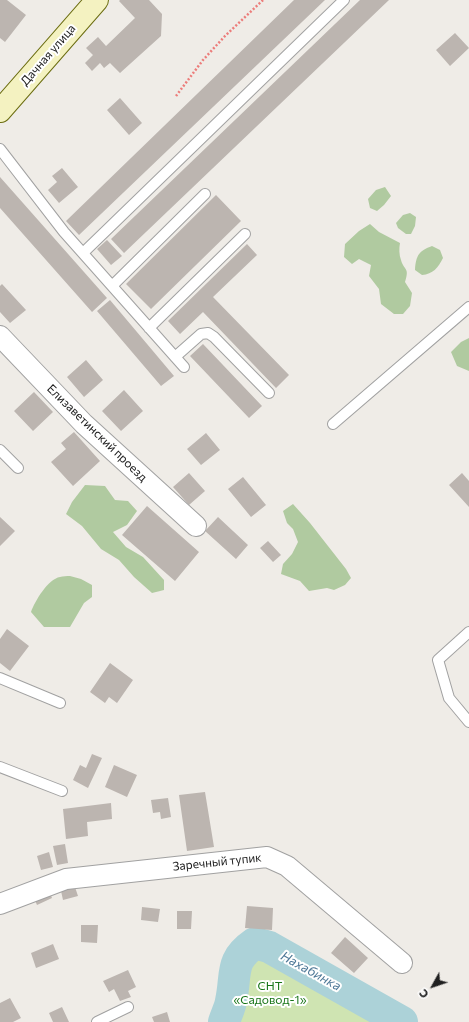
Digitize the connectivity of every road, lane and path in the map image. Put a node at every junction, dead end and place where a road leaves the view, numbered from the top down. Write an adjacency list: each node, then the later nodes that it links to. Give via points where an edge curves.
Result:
1 (97, 0): 5 (street, Дачная улица)
2 (263, 0): 4 (path, via 225,36)
3 (344, 0): 9 (lane)
4 (176, 96)
5 (0, 111)
6 (0, 149): 9 (lane)
7 (205, 194): 10 (lane)
8 (245, 234): 12 (lane)
9 (83, 253): 10 (lane)
10 (112, 286): 12 (lane)
11 (469, 307): 17 (lane)
12 (149, 328): 14 (lane)
13 (0, 336): 20 (street, Елизаветинский проезд, via 84,424)
14 (175, 357): 15 (lane); 16 (lane, via 201,334 208,333)
15 (184, 367)
16 (269, 393)
17 (333, 424)
18 (0, 450): 19 (lane)
19 (18, 468)
20 (196, 526)
21 (469, 632): 24 (lane, via 438,660 449,698)
22 (0, 678): 23 (lane)
23 (60, 703)
24 (469, 722)
25 (0, 767): 26 (lane)
26 (62, 791)
27 (0, 904): 28 (street, Заречный тупик, via 66,879 267,857 287,866)
28 (402, 963)
29 (128, 1007): 30 (lane)
30 (97, 1022)

